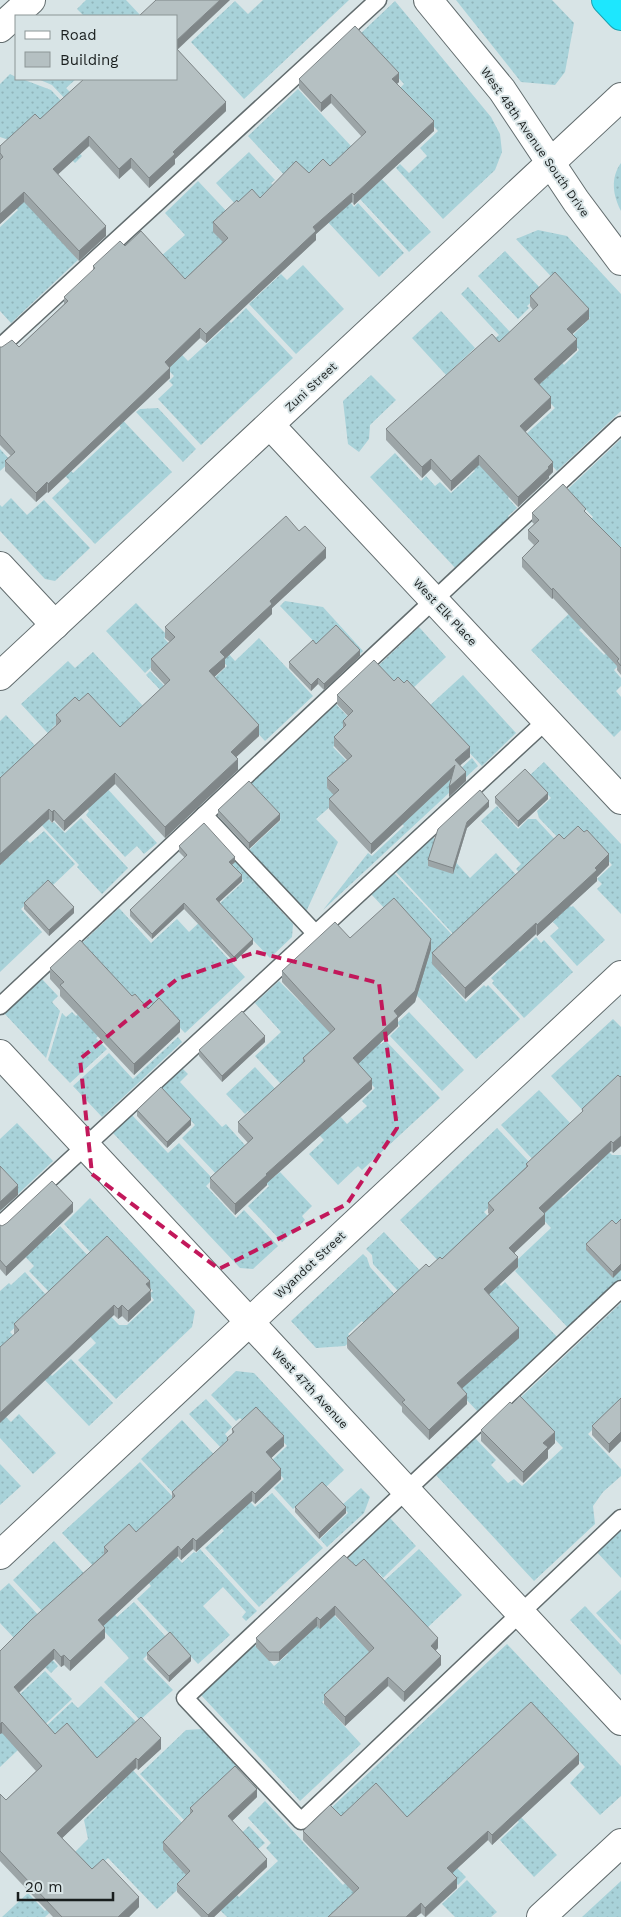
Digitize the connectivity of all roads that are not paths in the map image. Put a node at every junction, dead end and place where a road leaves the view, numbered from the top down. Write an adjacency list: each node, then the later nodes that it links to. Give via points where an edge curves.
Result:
1 (31, 0): 6 (street)
2 (378, 0): 10 (lane)
3 (428, 0): 8 (street, West 48th Avenue South Drive, via 502,90)
4 (606, 0): 5 (highway)
5 (621, 16)
6 (0, 28)
7 (621, 97): 8 (street, Zuni Street)
8 (550, 163): 9 (street, West 48th Avenue South Drive); 11 (street, Zuni Street)
9 (621, 261)
10 (0, 347)
11 (270, 425): 14 (street, West Elk Place); 15 (street, Zuni Street)
12 (621, 425): 14 (lane)
13 (0, 566): 15 (street)
14 (434, 600): 17 (street, West Elk Place); 19 (lane)
15 (55, 625): 16 (street, Zuni Street)
16 (0, 676)
17 (547, 720): 18 (street, West Elk Place); 20 (lane)
18 (621, 800)
19 (204, 814): 20 (lane); 22 (lane)
20 (316, 934): 24 (lane)
21 (621, 975): 27 (street, Wyandot Street)
22 (0, 1006)
23 (0, 1054): 24 (street, West 47th Avenue)
24 (86, 1146): 25 (lane); 27 (street, West 47th Avenue)
25 (0, 1225)
26 (621, 1289): 28 (lane)
27 (249, 1322): 28 (street, West 47th Avenue); 30 (street, Wyandot Street)
28 (406, 1491): 31 (street, West 47th Avenue); 31 (lane, via 186,1698 301,1822)
29 (621, 1518): 31 (lane)
30 (0, 1555)
31 (521, 1613): 32 (street, West 47th Avenue)
32 (621, 1721)
33 (621, 1843): 34 (street)
34 (541, 1917)

